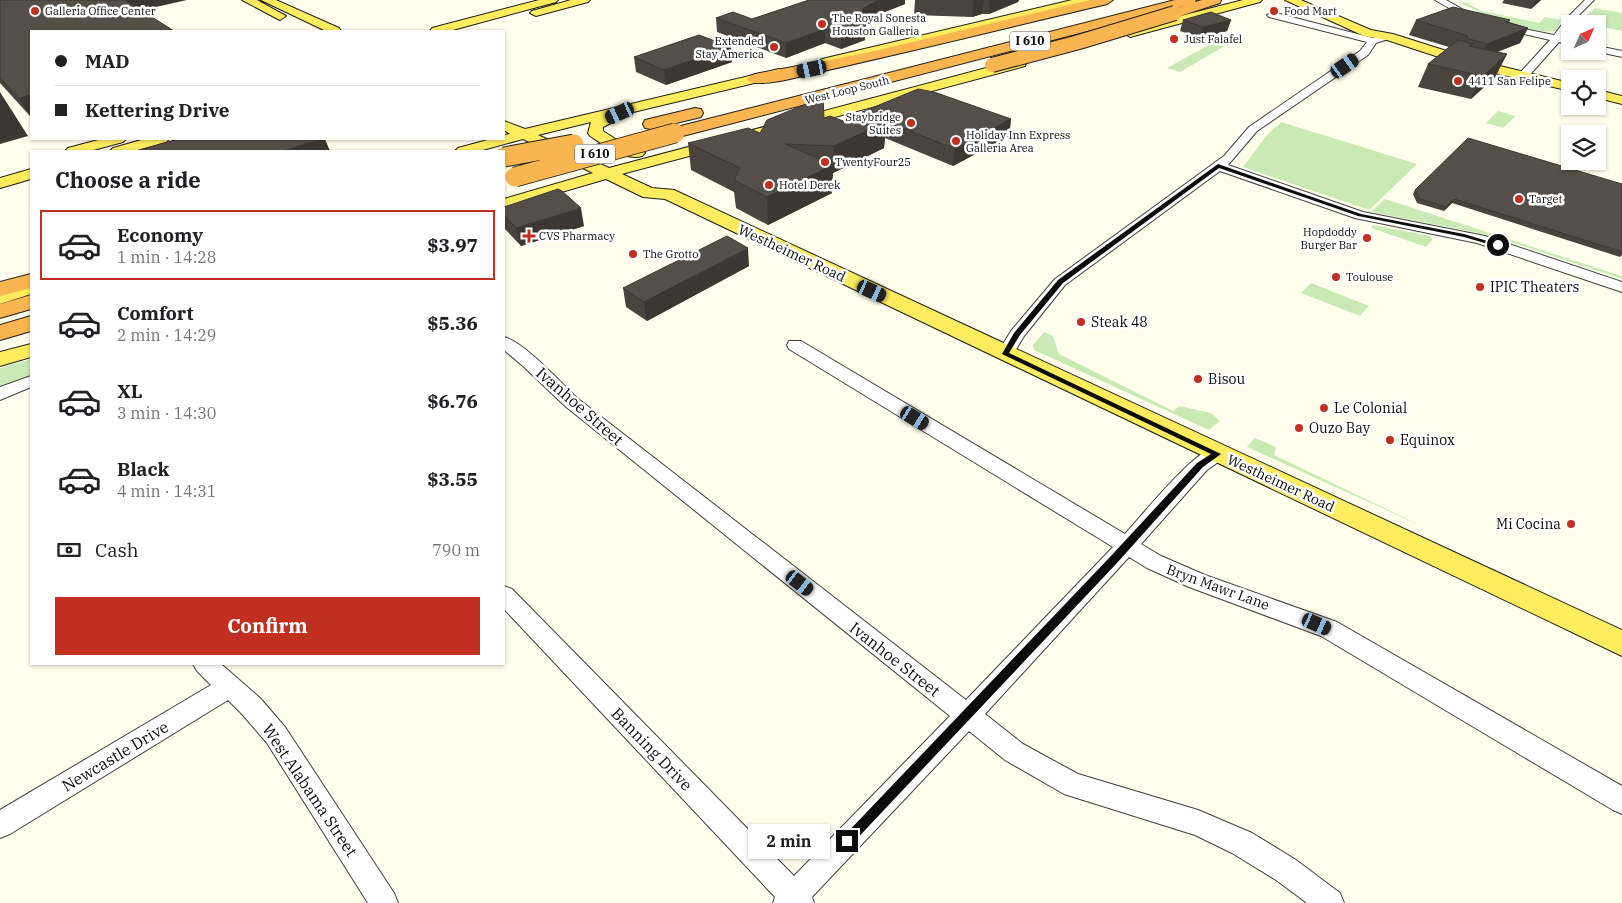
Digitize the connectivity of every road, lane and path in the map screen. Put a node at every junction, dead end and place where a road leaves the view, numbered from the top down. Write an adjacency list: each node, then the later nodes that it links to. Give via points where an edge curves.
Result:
1 (248, 0): 20 (main road)
2 (255, 0): 16 (main road)
3 (584, 0): 17 (main road)
4 (1086, 0): 35 (main road)
5 (1107, 0): 35 (highway, via 866,57)
6 (1112, 0): 34 (highway, via 971,36)
7 (1145, 0): 34 (highway, West Loop South / I 610)
8 (1190, 0): 36 (highway, West Loop South / I 610)
9 (1216, 0): 45 (highway, bridge, via 1079,42 801,116)
10 (1256, 0): 22 (main road)
11 (1278, 0): 18 (main road)
12 (1291, 0): 18 (main road)
13 (1439, 0): 14 (street); 21 (street, via 1459,12)
14 (1451, 0): 21 (street)
15 (1590, 0): 28 (street)
16 (273, 2): 23 (main road)
17 (551, 3): 25 (main road); 26 (main road)
18 (1304, 3): 27 (main road, via 1343,24)
19 (1272, 15): 30 (street)
20 (291, 21): 23 (main road, via 316,29); 24 (main road)
21 (1488, 21): 28 (street)
22 (1162, 24): 36 (highway); 45 (main road)
23 (330, 29)
24 (309, 30)
25 (440, 30)
26 (475, 30)
27 (1389, 37): 30 (street); 33 (main road, via 1471,63)
28 (1558, 38): 29 (street); 33 (street)
29 (1561, 39)
30 (1373, 41): 55 (street, via 1364,53 1253,130)
31 (1606, 49): 32 (street)
32 (1622, 52)
33 (1527, 71): 37 (main road)
34 (841, 76): 47 (highway, West Loop South / I 610)
35 (755, 78): 40 (main road)
36 (872, 84): 60 (highway, West Loop South / I 610, bridge)
37 (1561, 84)
38 (1606, 96): 39 (main road)
39 (1622, 100)
40 (630, 108): 43 (main road); 52 (main road, via 600,122 595,133 640,154)
41 (505, 110): 43 (main road, Westheimer Road)
42 (505, 125): 44 (main road, Westheimer Road)
43 (544, 129): 44 (main road); 56 (main road, Westheimer Road)
44 (524, 134): 49 (main road); 58 (main road, Westheimer Road)
45 (738, 136): 52 (main road)
46 (155, 140): 48 (main road)
47 (575, 144): 53 (highway, bridge); 60 (highway, West Loop South / I 610, bridge)
48 (123, 145): 50 (main road)
49 (498, 146): 51 (main road); 62 (main road, via 540,164 552,176)
50 (81, 150)
51 (468, 150)
52 (675, 154): 56 (main road)
53 (505, 157)
54 (30, 163): 57 (main road)
55 (1218, 166): 66 (street, via 1360,215 1480,239); 79 (street, via 1060,282 1017,334)
56 (626, 168): 58 (main road); 63 (main road, Westheimer Road, via 665,186)
57 (0, 171)
58 (607, 173): 62 (main road); 63 (main road, Westheimer Road, via 649,193)
59 (30, 174): 61 (main road)
60 (507, 174)
61 (0, 183)
62 (540, 193): 64 (main road)
63 (668, 194): 79 (main road, Westheimer Road)
64 (505, 204)
65 (30, 281): 68 (highway)
66 (1622, 287)
67 (30, 288): 69 (main road)
68 (0, 289)
69 (0, 298)
70 (30, 302): 71 (highway)
71 (0, 311)
72 (30, 323): 73 (highway)
73 (0, 333)
74 (30, 338): 77 (highway)
75 (505, 343): 89 (street, Ivanhoe Street, via 571,402)
76 (795, 345): 84 (street, Bryn Mawr Lane)
77 (0, 347)
78 (30, 350): 80 (main road)
79 (1005, 354): 83 (main road, Westheimer Road)
80 (0, 359)
81 (29, 388): 82 (street)
82 (0, 394)
83 (1217, 454): 84 (street, via 1200,465); 86 (main road, Westheimer Road)
84 (1127, 546): 89 (street); 90 (street, Bryn Mawr Lane, via 1193,581 1329,629)
85 (505, 595): 92 (street, Banning Drive)
86 (1622, 644)
87 (206, 665): 88 (street, West Alabama Street)
88 (230, 686): 91 (street, Newcastle Drive); 93 (street, West Alabama Street, via 276,735)
89 (967, 716): 92 (street); 94 (street, Ivanhoe Street, via 1014,752 1072,785 1198,823 1242,843)
90 (1622, 801)
91 (0, 825)
92 (794, 901)
93 (384, 903)
94 (1330, 903)

